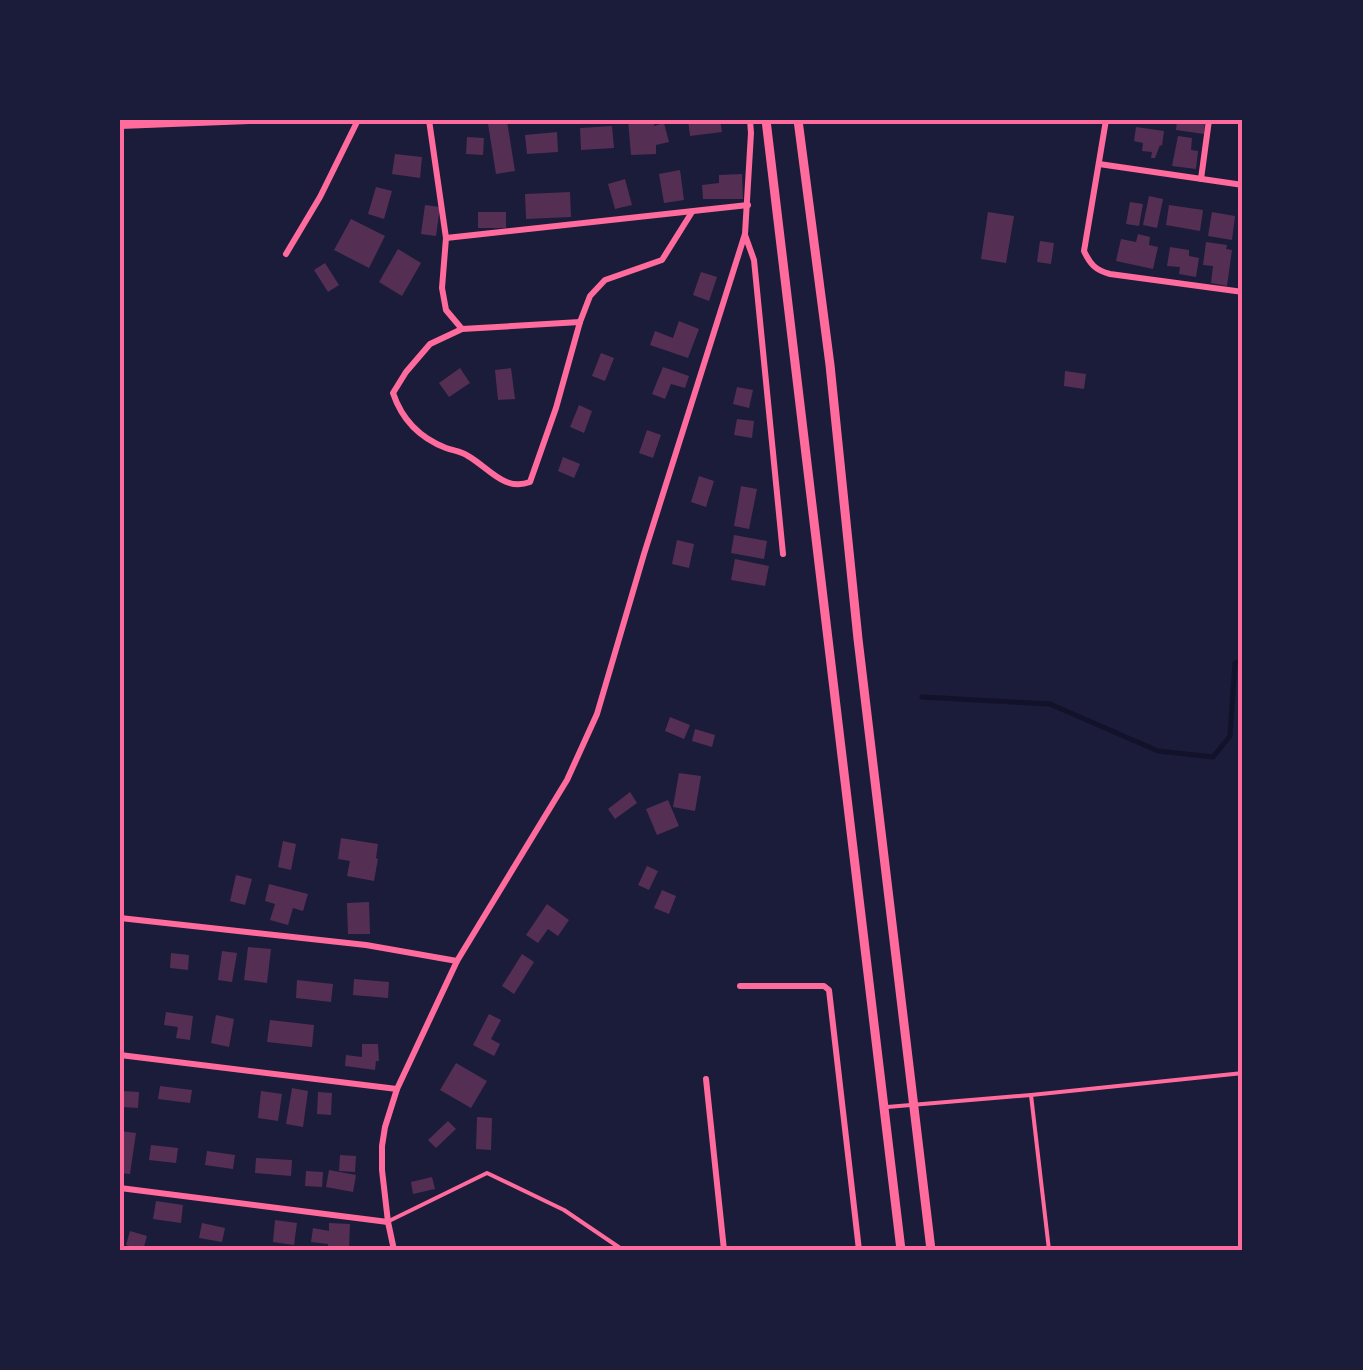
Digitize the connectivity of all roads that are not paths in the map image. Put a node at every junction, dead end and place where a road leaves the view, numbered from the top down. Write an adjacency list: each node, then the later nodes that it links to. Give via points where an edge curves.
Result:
1 (278, 120): 9 (street)
2 (358, 120): 18 (street)
3 (429, 120): 17 (street)
4 (750, 120): 14 (street)
5 (766, 120): 32 (street)
6 (798, 120): 31 (street)
7 (1106, 120): 11 (street)
8 (1209, 120): 12 (street)
9 (136, 122): 10 (street)
10 (120, 126)
11 (1099, 164): 12 (street); 19 (street, via 1084,251 1097,270)
12 (1201, 179): 13 (street)
13 (1243, 185)
14 (748, 205): 15 (street); 16 (street)
15 (692, 212): 17 (street); 20 (street, via 662,260 598,284)
16 (744, 234): 22 (street, via 754,260); 24 (street, via 597,714 567,780)
17 (446, 238): 21 (street, via 442,288 446,310)
18 (286, 254)
19 (1243, 292)
20 (580, 322): 21 (street); 21 (street, via 530,482 521,486 424,436 392,394 430,344)
21 (462, 330)
22 (783, 554)
23 (120, 918): 24 (street)
24 (457, 960): 29 (street)
25 (740, 986): 38 (street, via 829,990)
26 (120, 1055): 29 (street)
27 (1243, 1073): 30 (lane)
28 (706, 1079): 37 (street)
29 (397, 1089): 34 (street, via 382,1146)
30 (1031, 1095): 31 (lane); 41 (lane)
31 (913, 1105): 32 (lane); 40 (street)
32 (882, 1108): 39 (street)
33 (120, 1188): 34 (street)
34 (388, 1222): 35 (street); 36 (lane, via 488,1173 564,1210)
35 (394, 1250)
36 (623, 1250)
37 (724, 1250)
38 (858, 1250)
39 (900, 1250)
40 (931, 1250)
41 (1049, 1250)

